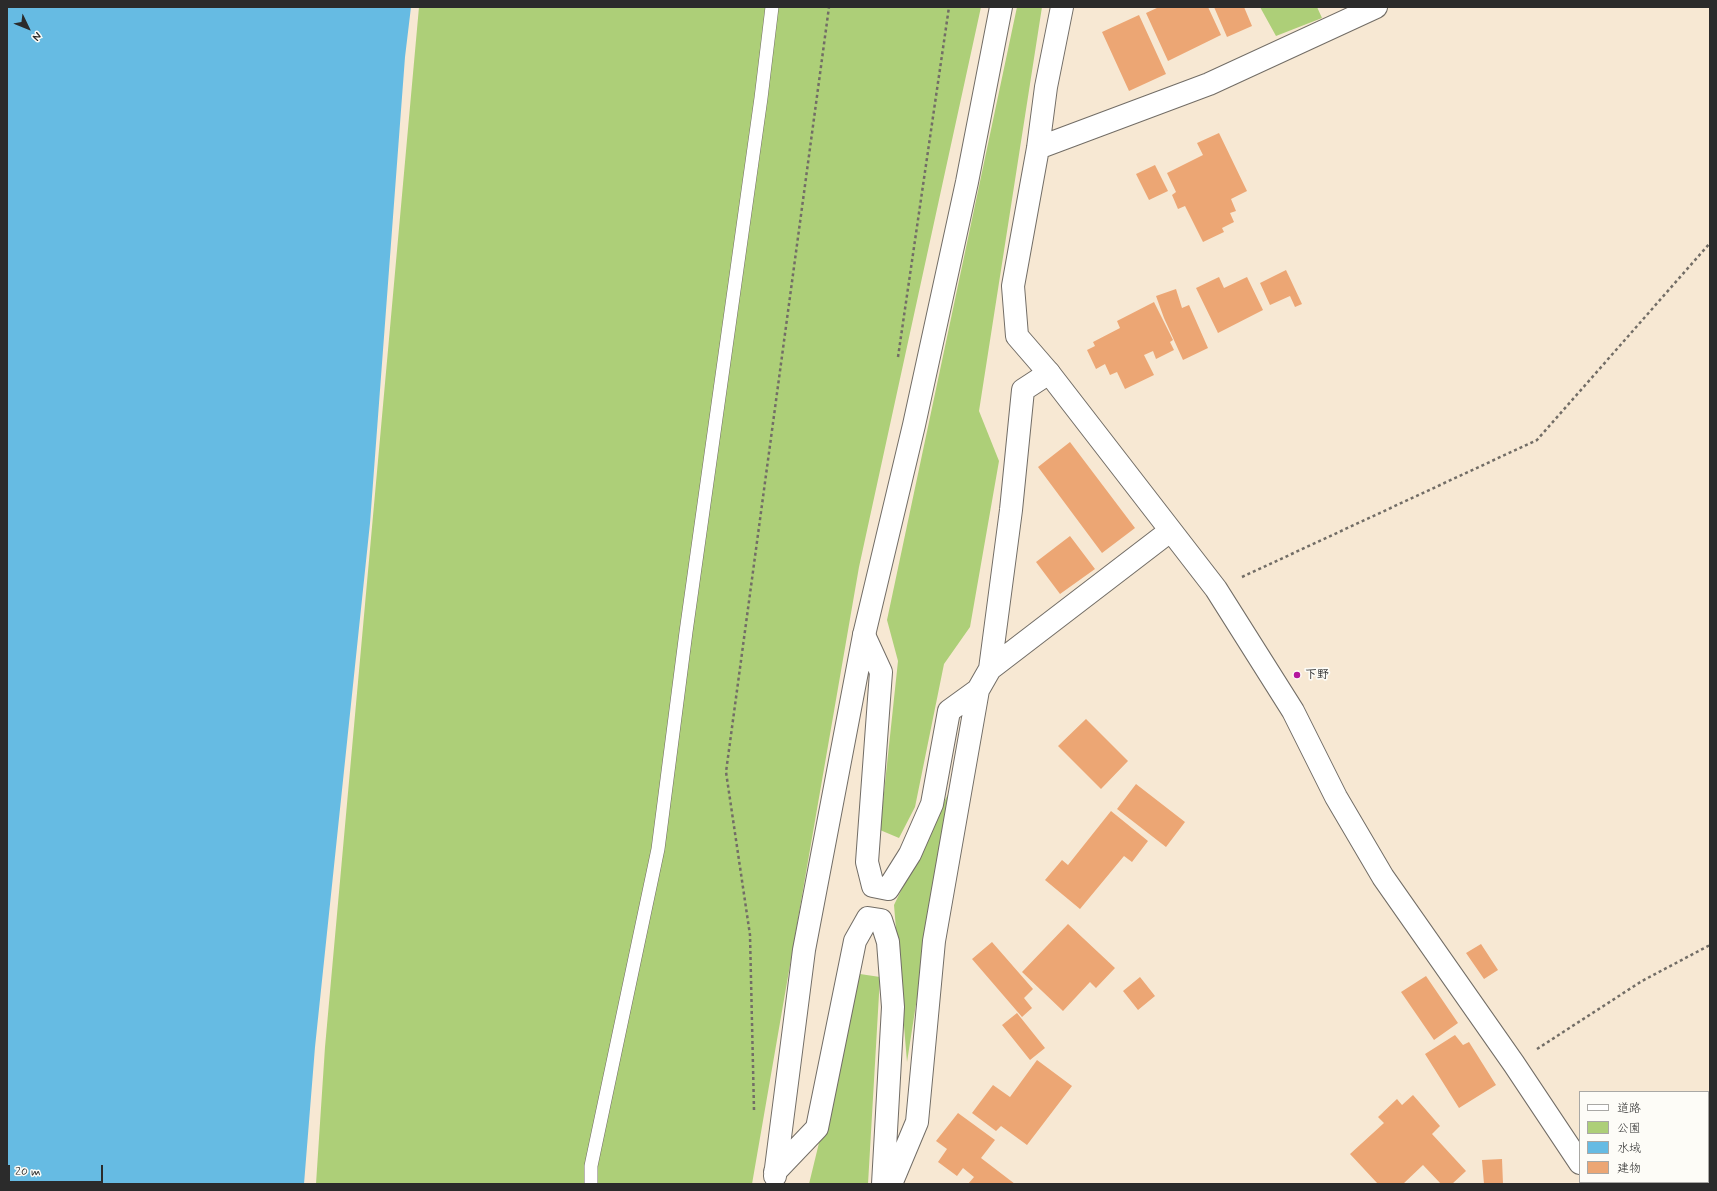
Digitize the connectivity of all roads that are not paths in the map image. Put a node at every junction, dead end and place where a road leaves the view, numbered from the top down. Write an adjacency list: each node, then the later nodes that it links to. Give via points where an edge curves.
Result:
1 (772, 7): 15 (lane, via 658,849 591,1166)
2 (1001, 7): 8 (street, via 962,205 914,425)
3 (1062, 7): 5 (street, via 1046,87)
4 (1376, 7): 5 (street, via 1209,84)
5 (1038, 148): 6 (street, via 1013,286 1017,336)
6 (1049, 373): 7 (street); 9 (street, via 1023,390 1011,510)
7 (1170, 531): 9 (street); 13 (street, via 1216,590 1293,711 1336,797 1383,877)
8 (864, 635): 11 (street, via 881,672 867,862 873,886); 14 (street, via 804,950)
9 (990, 669): 10 (street)
10 (978, 690): 11 (street, via 949,711 932,804 910,854 888,889); 17 (street, via 934,941 917,1122)
11 (881, 888): 12 (street)
12 (875, 919): 14 (street, via 868,918 855,941 817,1128); 16 (street, via 881,920 888,942 893,1007)
13 (1579, 1162)
14 (775, 1178)
15 (591, 1184)
16 (883, 1184)
17 (892, 1184)

